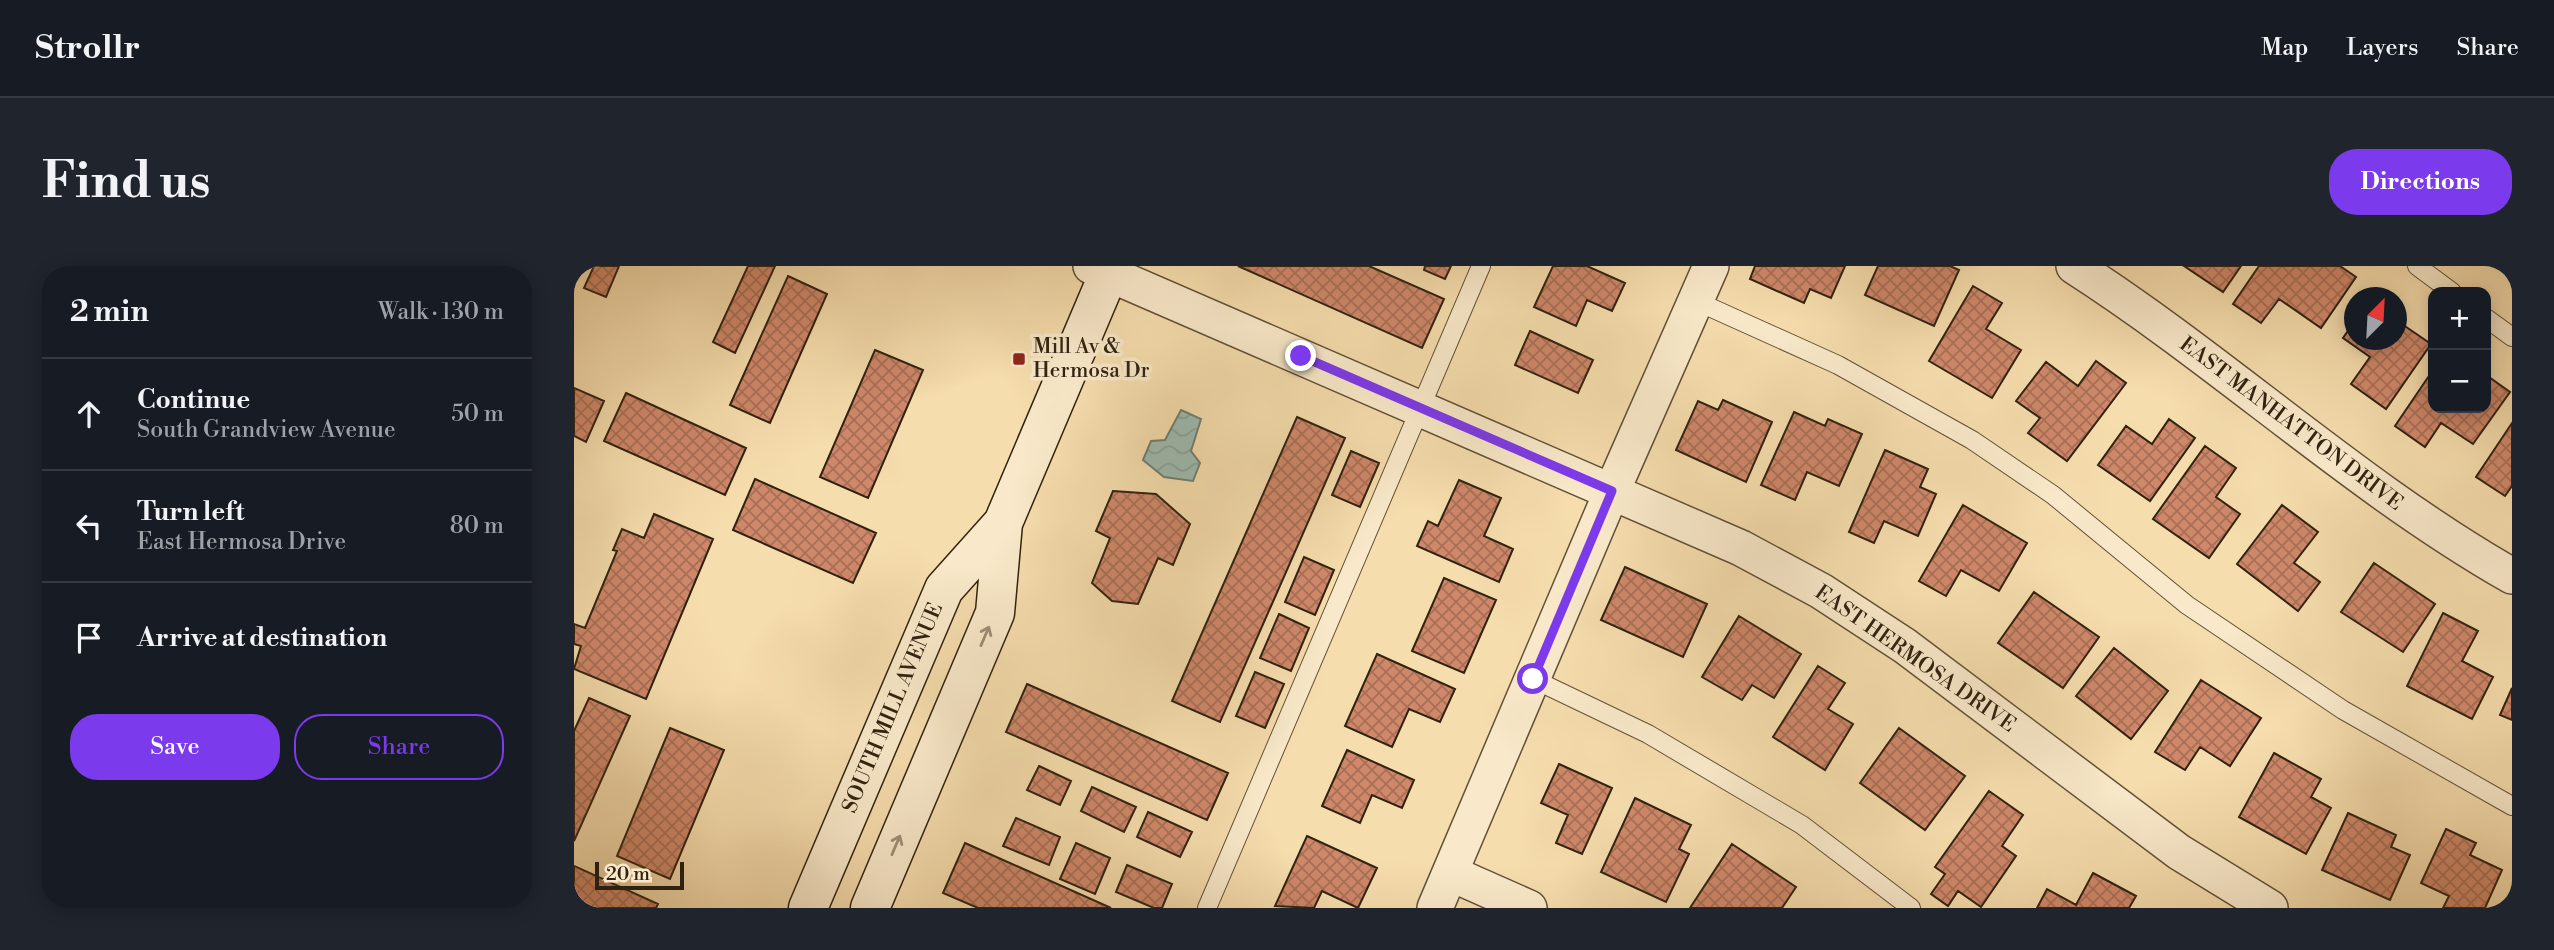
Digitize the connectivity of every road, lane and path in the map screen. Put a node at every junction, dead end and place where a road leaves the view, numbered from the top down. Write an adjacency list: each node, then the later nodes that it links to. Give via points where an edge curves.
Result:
1 (1481, 266): 10 (lane)
2 (1711, 266): 7 (street)
3 (2074, 266): 13 (street, EAST MANHATTON DRIVE, via 2157,321 2406,511)
4 (2417, 266): 6 (lane)
5 (1104, 268): 10 (street, EAST HERMOSA DRIVE); 12 (main road, SOUTH MILL AVENUE)
6 (2445, 287)
7 (1696, 301): 11 (street); 15 (lane, via 1838,365 1972,440 2053,495 2198,613 2343,710)
8 (2491, 322): 9 (lane)
9 (2512, 337)
10 (1421, 408): 11 (street, EAST HERMOSA DRIVE); 19 (lane)
11 (1612, 491): 14 (street); 23 (street, EAST HERMOSA DRIVE, via 1741,548 1821,591 1905,646 2179,852)
12 (1003, 523): 17 (main road, SOUTH MILL AVENUE, via 944,589); 18 (main road, SOUTH MILL AVENUE, one-way to 12, via 995,613)
13 (2512, 576)
14 (1533, 679): 16 (street); 22 (lane, via 1648,734 1802,825)
15 (2512, 806)
16 (1450, 873): 20 (street); 21 (street)
17 (808, 908)
18 (870, 908)
19 (1207, 908)
20 (1436, 908)
21 (1529, 908)
22 (1911, 908)
23 (2270, 908)

